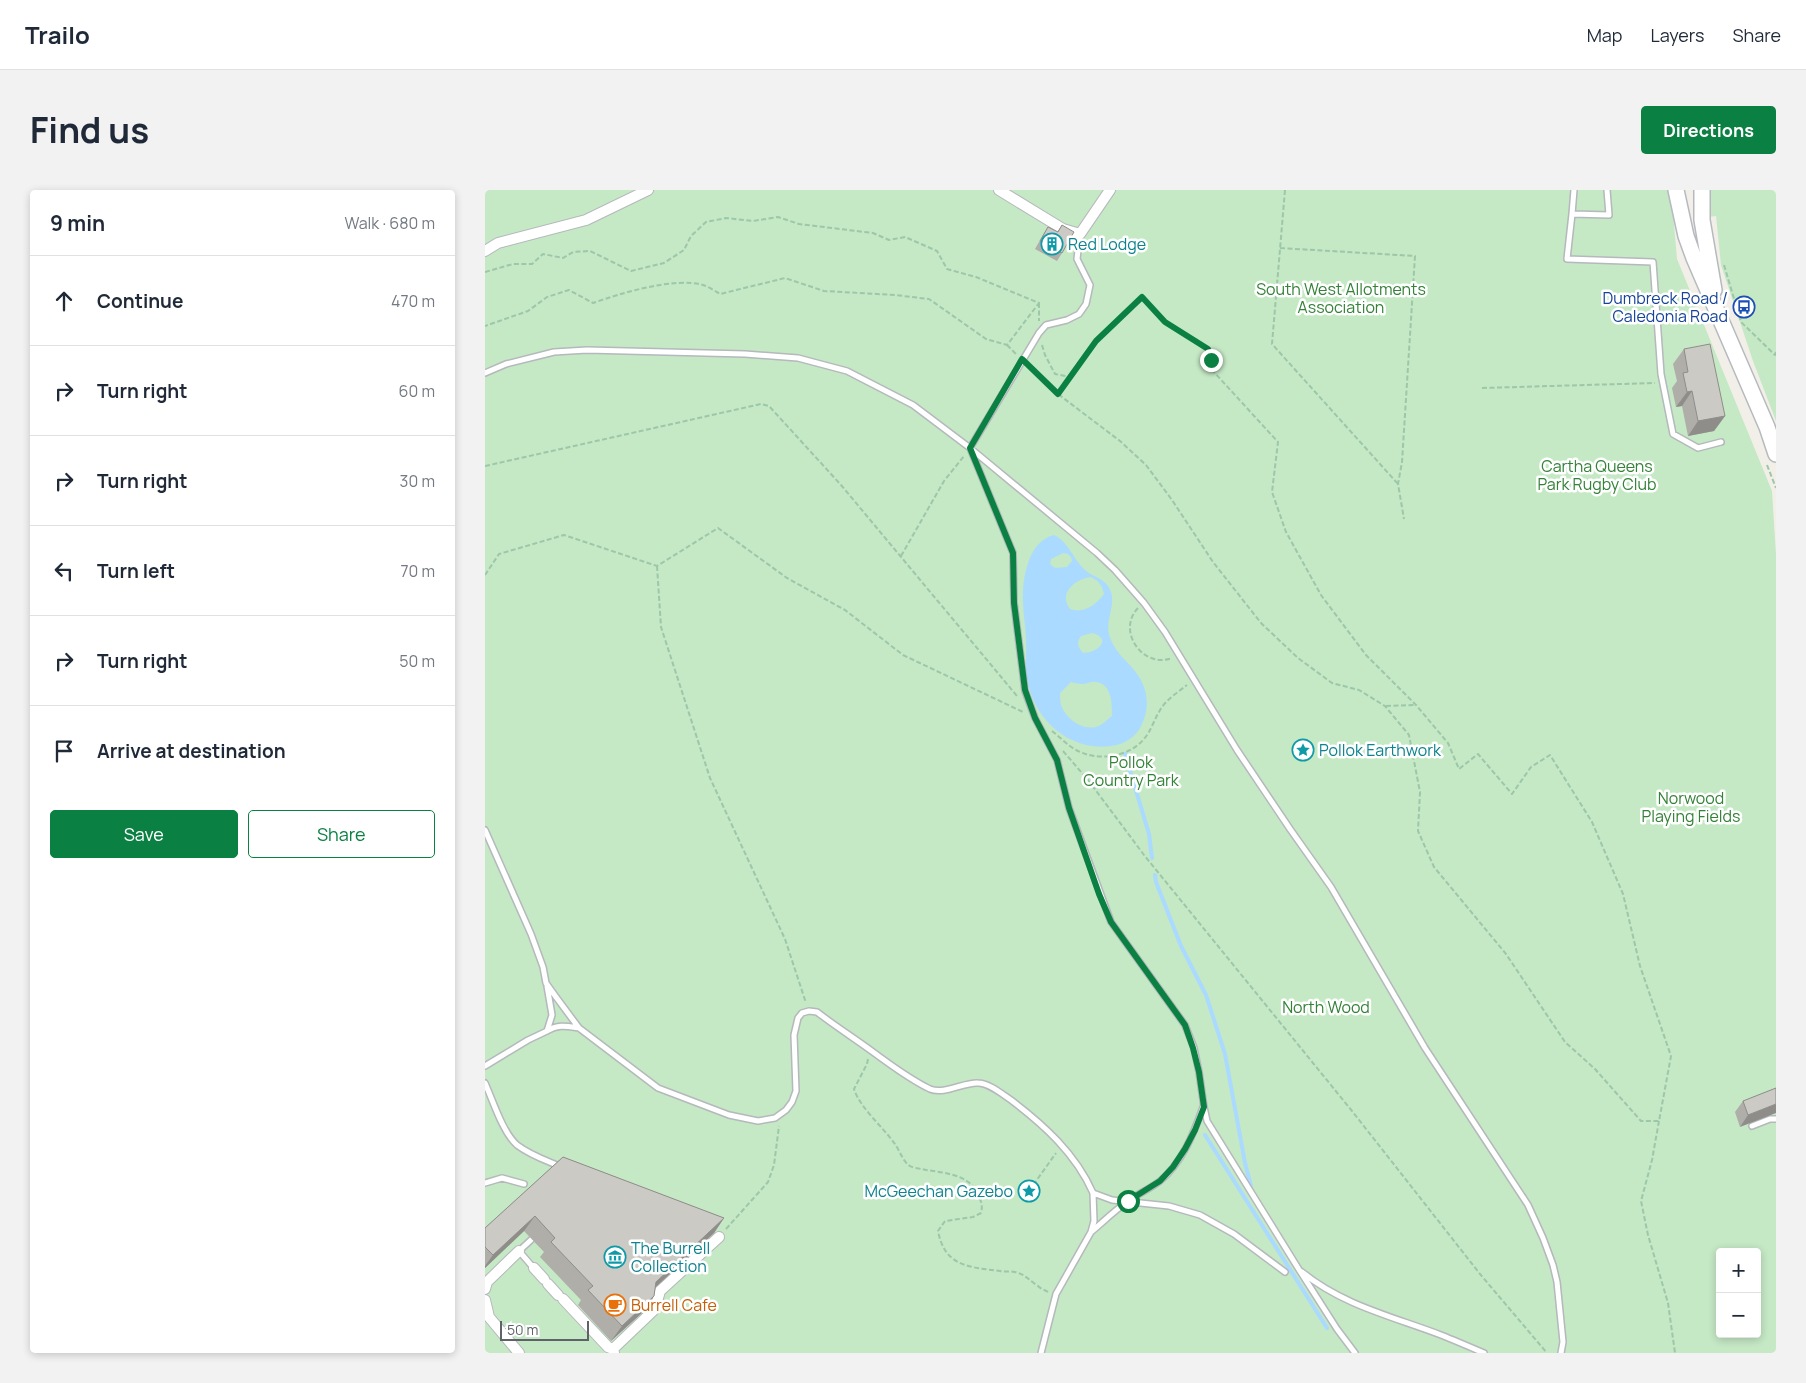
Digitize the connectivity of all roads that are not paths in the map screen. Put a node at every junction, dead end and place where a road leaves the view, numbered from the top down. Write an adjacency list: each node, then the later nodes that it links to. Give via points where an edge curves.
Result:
1 (648, 190): 10 (street, via 586,220 498,243)
2 (999, 190): 9 (street, via 1063,229)
3 (1109, 190): 9 (street)
4 (1574, 190): 8 (lane)
5 (1607, 190): 8 (lane, via 1609,215)
6 (1676, 190): 11 (main road, via 1686,236)
7 (1702, 190): 11 (main road, via 1702,220)
8 (1572, 214): 13 (lane, via 1567,258 1653,262 1662,383 1673,434 1698,448)
9 (1080, 234): 14 (lane, via 1077,259 1090,285 1086,304 1079,314 1046,325 1039,332)
10 (485, 251)
11 (1717, 314): 15 (main road)
12 (485, 373): 14 (lane, via 554,352 587,350 798,358 847,371 883,388 913,405)
13 (1721, 442)
14 (970, 448): 22 (lane, via 1013,553 1014,603 1025,690 1035,718 1057,760 1069,808 1111,922 1185,1025 1199,1072); 45 (lane, via 1097,553 1144,603 1165,632 1289,830 1331,887 1425,1048 1528,1204 1557,1282 1563,1342)
15 (1776, 454)
16 (485, 830): 17 (lane, via 531,934)
17 (547, 983): 18 (lane); 19 (lane, via 552,1015)
18 (579, 1028): 19 (lane, via 563,1025); 28 (lane, via 658,1088 729,1115 758,1121 775,1118 792,1102 796,1090 793,1035 802,1013 817,1012 914,1081 932,1090 978,1083 1004,1095 1035,1118 1063,1146)
19 (547, 1032): 20 (lane, via 527,1040)
20 (485, 1066)
21 (485, 1083): 25 (lane, via 507,1133 516,1144)
22 (1204, 1107): 29 (lane, via 1192,1136 1173,1167 1160,1181); 35 (lane, via 1207,1121)
23 (1776, 1118): 24 (lane)
24 (1752, 1126)
25 (562, 1167)
26 (485, 1183): 27 (lane, via 501,1178)
27 (524, 1184)
28 (1093, 1193): 29 (lane, via 1112,1200); 30 (lane)
29 (1128, 1201): 30 (lane); 36 (lane, via 1169,1206 1206,1218 1234,1234)
30 (1091, 1232): 42 (lane, via 1056,1294)
31 (722, 1234): 40 (street, via 660,1291 655,1309)
32 (532, 1239): 33 (lane)
33 (519, 1251): 34 (lane); 37 (street, via 487,1282)
34 (532, 1266): 40 (street)
35 (1298, 1268): 43 (lane); 44 (lane, via 1329,1292)
36 (1285, 1272)
37 (485, 1288)
38 (485, 1300): 39 (street)
39 (487, 1322): 41 (street)
40 (613, 1351)
41 (519, 1353)
42 (1041, 1353)
43 (1355, 1353)
44 (1484, 1353)
45 (1561, 1353)

